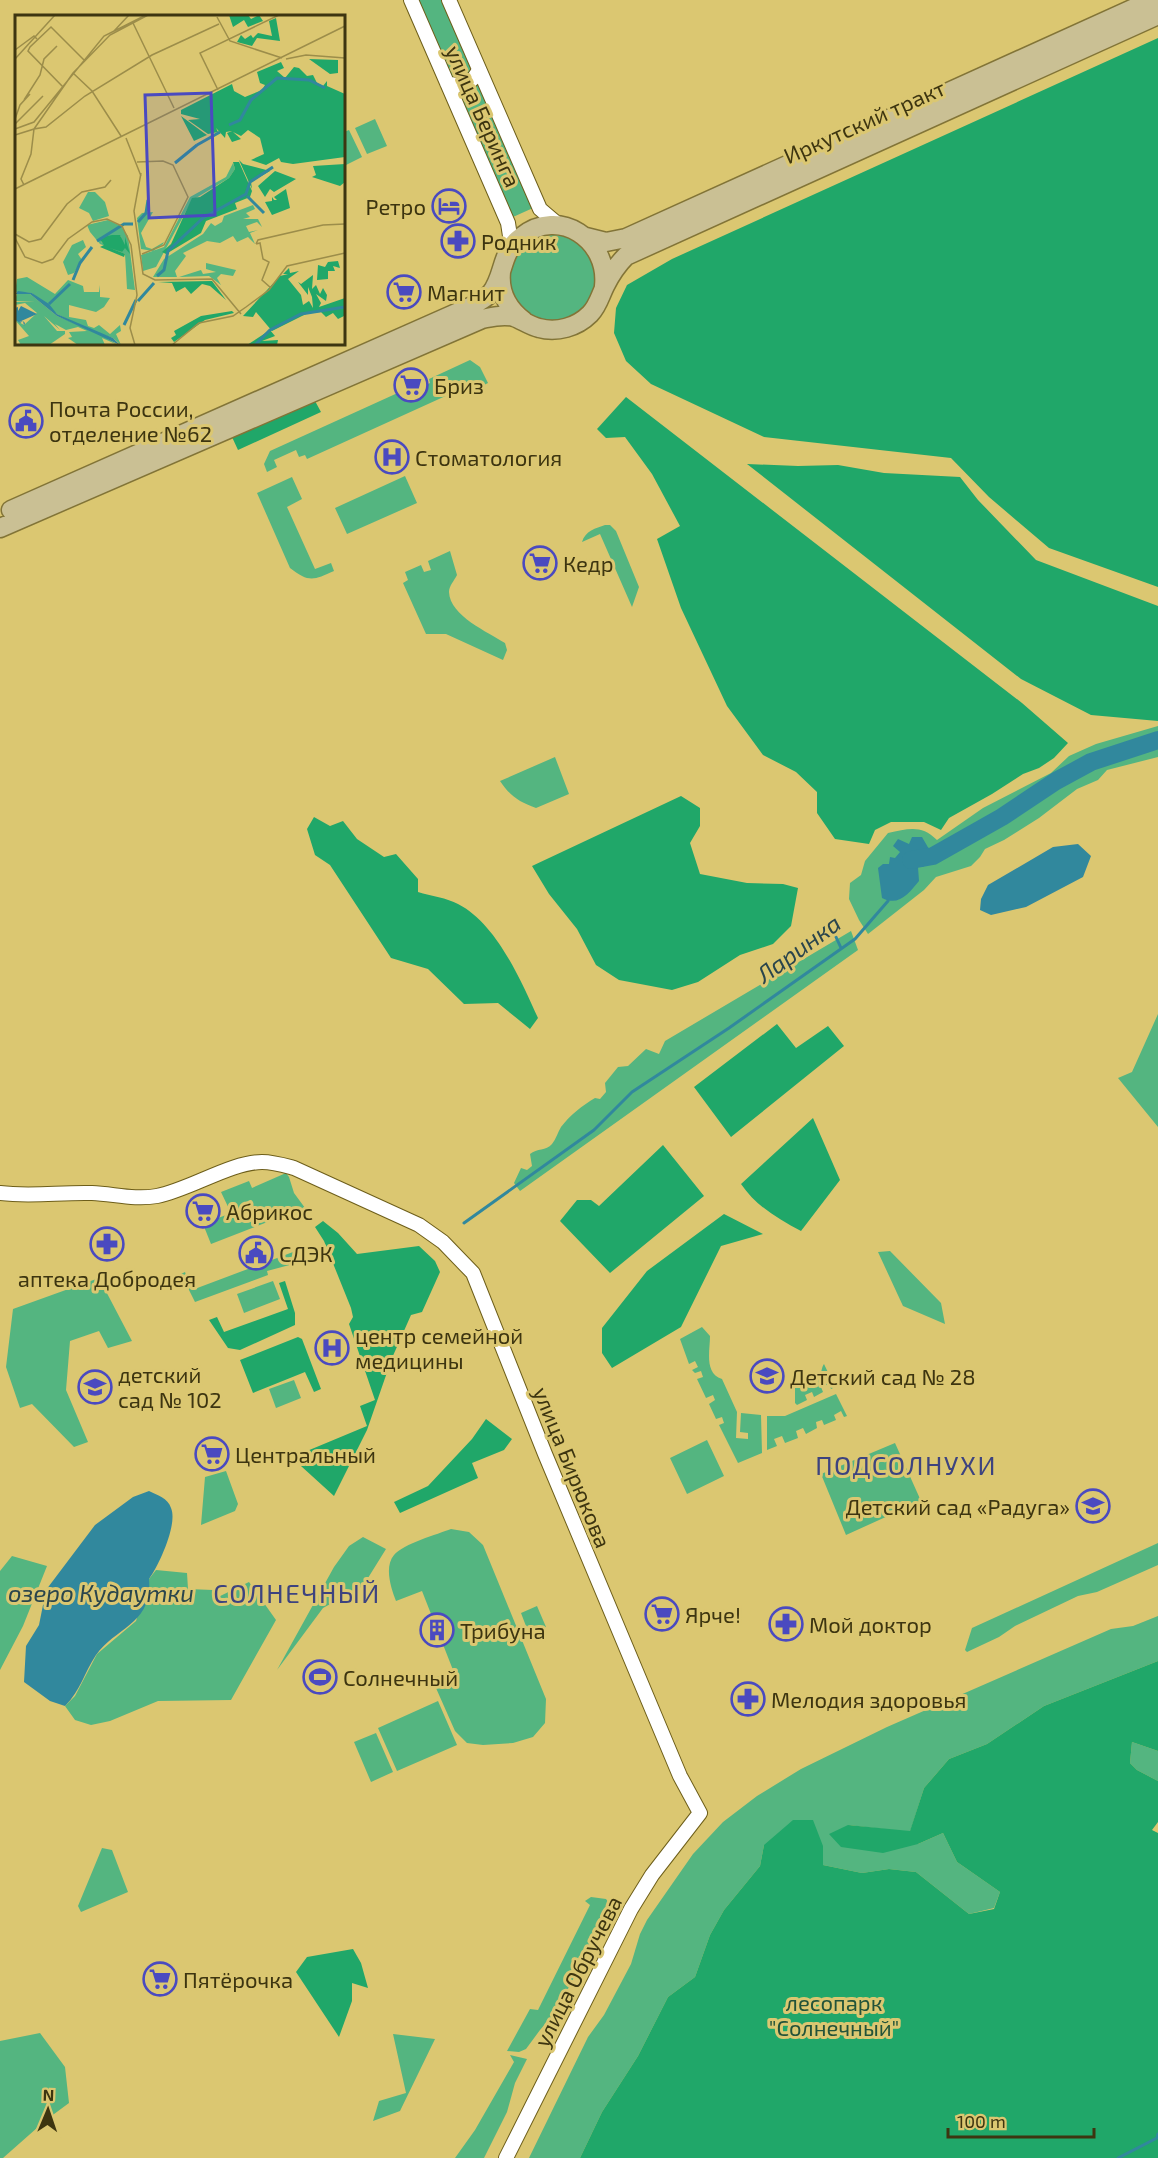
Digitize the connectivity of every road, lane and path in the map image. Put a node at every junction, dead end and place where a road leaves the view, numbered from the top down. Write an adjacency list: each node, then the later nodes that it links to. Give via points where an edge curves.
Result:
1 (411, 0): 6 (street, улица Беринга)
2 (449, 0): 5 (street, улица Беринга)
3 (1152, 0): 8 (main road, Иркутский тракт, via 626,238 606,242)
4 (1158, 15): 10 (main road, Иркутский тракт, via 626,256)
5 (479, 69): 6 (street, via 468,84); 7 (street, улица Беринга, via 540,209)
6 (447, 83): 9 (street, улица Беринга, via 508,223 510,236)
7 (560, 226): 8 (main road, Иркутский тракт); 9 (main road, via 529,231)
8 (586, 237): 10 (main road, via 601,256)
9 (505, 259): 11 (main road, via 505,298); 12 (main road, via 490,294 472,306)
10 (604, 288): 11 (main road, Иркутский тракт, via 591,313 568,328 539,328)
11 (525, 322): 13 (main road, Иркутский тракт, via 500,316 482,319)
12 (0, 515)
13 (0, 528)
14 (0, 1192): 15 (street, улица Бирюкова, via 147,1197 262,1162 294,1168 419,1226 443,1242 473,1274 549,1465 680,1776)
15 (700, 1813): 16 (street, улица Обручева, via 631,1909)
16 (506, 2158)

